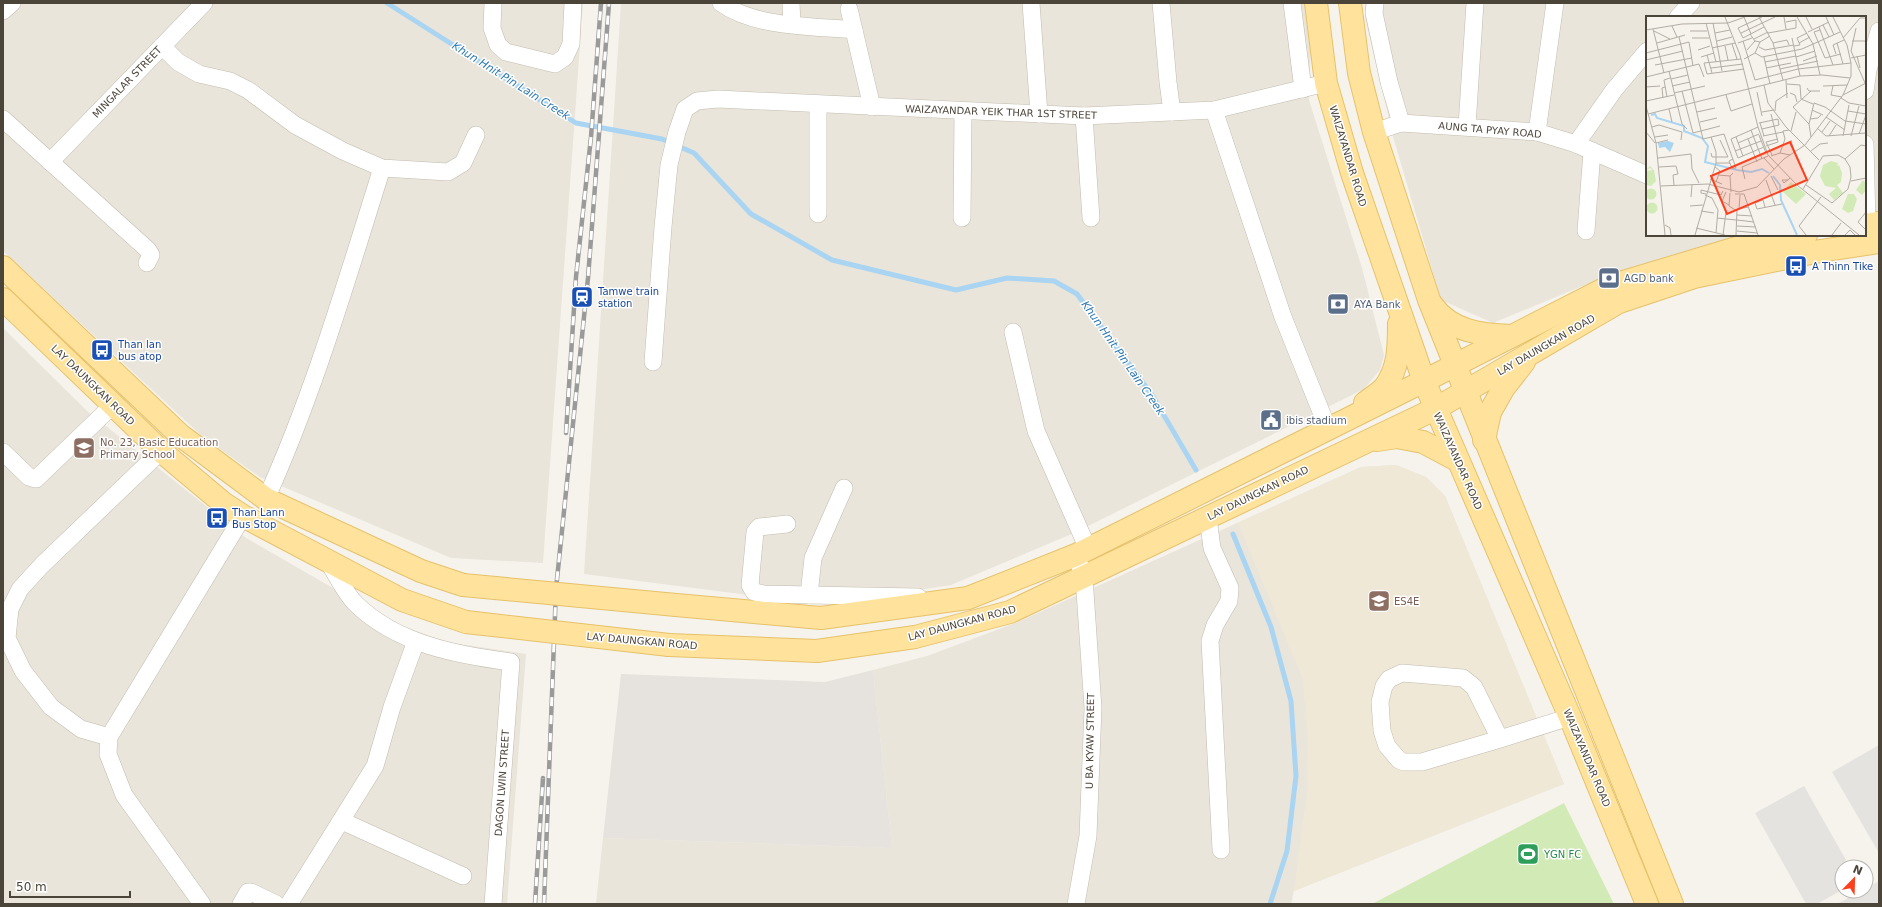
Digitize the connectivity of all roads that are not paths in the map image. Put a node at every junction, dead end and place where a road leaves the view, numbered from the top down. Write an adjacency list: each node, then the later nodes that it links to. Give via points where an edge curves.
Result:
1 (12, 3): 18 (street)
2 (204, 3): 23 (street, MINGALAR STREET)
3 (493, 3): 4 (street, via 492,28 498,45 506,52 555,64 565,57 571,44)
4 (573, 3)
5 (721, 3): 16 (street)
6 (791, 3): 20 (street)
7 (1031, 3): 33 (street)
8 (1161, 3): 32 (street)
9 (1292, 3): 27 (street)
10 (1316, 3): 25 (main road, WAIZAYANDAR ROAD)
11 (1350, 3): 38 (main road, via 1359,73)
12 (1375, 3): 36 (street, via 1374,13)
13 (1475, 3): 37 (street)
14 (1555, 3): 39 (street)
15 (1691, 3): 19 (street)
16 (746, 9): 20 (street, via 762,20)
17 (849, 9): 21 (street)
18 (3, 11)
19 (1679, 16)
20 (792, 24): 21 (street)
21 (854, 30): 29 (street)
22 (1879, 31): 26 (street)
23 (162, 46): 44 (street, MINGALAR STREET); 45 (street, via 178,62 199,74 230,81 248,90 295,125 343,151)
24 (1646, 52): 41 (street, via 1614,90)
25 (1326, 83): 27 (street, WAIZAYANDAR YEIK THAR 1ST STREET); 59 (main road, WAIZAYANDAR ROAD, via 1352,173)
26 (1866, 84)
27 (1303, 89): 30 (street, WAIZAYANDAR YEIK THAR 1ST STREET)
28 (818, 104): 29 (street, WAIZAYANDAR YEIK THAR 1ST STREET); 47 (street); 64 (street, WAIZAYANDAR YEIK THAR 1ST STREET, via 718,99 697,101 685,109 670,165)
29 (872, 107): 31 (street, WAIZAYANDAR YEIK THAR 1ST STREET)
30 (1214, 110): 32 (street, WAIZAYANDAR YEIK THAR 1ST STREET); 71 (street, via 1282,317)
31 (963, 111): 33 (street, WAIZAYANDAR YEIK THAR 1ST STREET); 48 (street)
32 (1172, 112): 34 (street, WAIZAYANDAR YEIK THAR 1ST STREET)
33 (1039, 114): 34 (street, WAIZAYANDAR YEIK THAR 1ST STREET)
34 (1084, 116): 49 (street)
35 (3, 119): 44 (street)
36 (1401, 123): 37 (street, AUNG TA PYAY ROAD); 38 (street, AUNG TA PYAY ROAD)
37 (1467, 126): 39 (street, AUNG TA PYAY ROAD)
38 (1374, 132): 58 (main road)
39 (1537, 132): 41 (street, AUNG TA PYAY ROAD)
40 (476, 134): 45 (street, via 463,162 448,172)
41 (1576, 144): 42 (street, AUNG TA PYAY ROAD)
42 (1592, 151): 46 (street, AUNG TA PYAY ROAD); 51 (street)
43 (1866, 154): 50 (street)
44 (50, 162): 55 (street, via 148,250 151,255)
45 (382, 168): 78 (street, via 338,307 288,450)
46 (1646, 175)
47 (818, 214)
48 (962, 218)
49 (1091, 218)
50 (1873, 228)
51 (1586, 231)
52 (1801, 236): 54 (main road, LAY DAUNGKAN ROAD)
53 (1821, 236): 54 (main road, LAY DAUNGKAN ROAD)
54 (1744, 248): 61 (main road, LAY DAUNGKAN ROAD, via 1610,286); 62 (main road, LAY DAUNGKAN ROAD, via 1694,277 1619,302)
55 (148, 263)
56 (10, 274): 57 (main road); 63 (main road, LAY DAUNGKAN ROAD)
57 (3, 298): 66 (main road, LAY DAUNGKAN ROAD)
58 (1429, 300): 61 (main road, via 1436,311 1469,332); 65 (main road)
59 (1399, 308): 67 (main road, WAIZAYANDAR ROAD); 71 (main road, via 1399,346 1395,369 1384,388)
60 (1013, 332): 82 (street, U BA KYAW STREET, via 1036,431)
61 (1513, 336): 65 (main road, LAY DAUNGKAN ROAD)
62 (1528, 356): 68 (main road, LAY DAUNGKAN ROAD); 72 (main road, via 1503,389 1490,412)
63 (99, 358): 66 (street); 78 (main road, LAY DAUNGKAN ROAD, via 180,435)
64 (653, 362)
65 (1454, 366): 67 (main road, LAY DAUNGKAN ROAD); 68 (main road)
66 (88, 380): 69 (main road, LAY DAUNGKAN ROAD)
67 (1424, 382): 70 (main road, WAIZAYANDAR ROAD); 71 (main road, LAY DAUNGKAN ROAD)
68 (1465, 391): 70 (main road, LAY DAUNGKAN ROAD); 72 (main road)
69 (113, 405): 74 (main road, LAY DAUNGKAN ROAD); 75 (street, via 36,480 29,477)
70 (1435, 409): 73 (main road, LAY DAUNGKAN ROAD); 76 (main road, WAIZAYANDAR ROAD)
71 (1335, 426): 82 (main road, LAY DAUNGKAN ROAD)
72 (1484, 440): 101 (main road)
73 (1362, 442): 76 (main road, via 1397,437 1423,442); 80 (main road, LAY DAUNGKAN ROAD)
74 (161, 451): 79 (main road, LAY DAUNGKAN ROAD, via 223,503); 89 (street, via 42,565 20,589 10,610 7,638 28,677 51,707 81,729)
75 (3, 452)
76 (1457, 460): 88 (main road, WAIZAYANDAR ROAD)
77 (844, 488): 85 (street, via 813,558)
78 (266, 499): 86 (main road, LAY DAUNGKAN ROAD, bridge, via 421,571 463,585 821,618)
79 (243, 516): 83 (main road, LAY DAUNGKAN ROAD); 89 (street)
80 (1208, 518): 84 (main road, LAY DAUNGKAN ROAD); 92 (street, via 1212,548 1230,588 1229,601 1215,625 1210,641)
81 (787, 524): 85 (street, via 759,527 755,532 750,585 754,592 764,594)
82 (1082, 552): 84 (street, U BA KYAW STREET); 86 (main road, LAY DAUNGKAN ROAD)
83 (329, 563): 84 (main road, LAY DAUNGKAN ROAD, bridge, via 402,600 466,622 669,645 817,651 915,637 1010,612); 87 (street, via 355,603 384,627)
84 (1084, 577): 99 (street, U BA KYAW STREET, via 1093,708 1088,836)
85 (809, 595): 86 (street)
86 (968, 598)
87 (416, 641): 91 (street, via 392,707 375,766); 98 (street, DAGON LWIN STREET, via 469,656 511,662)
88 (1570, 717): 90 (street); 100 (main road, WAIZAYANDAR ROAD)
89 (109, 737): 94 (street, via 108,754 124,795)
90 (1500, 738): 90 (street, via 1422,762 1399,760 1387,746 1382,732 1380,702 1384,686 1389,679 1402,673 1463,678 1474,687 1484,703)
91 (342, 821): 93 (street); 97 (street)
92 (1221, 850)
93 (463, 876)
94 (202, 904)
95 (241, 904): 96 (street, via 248,892)
96 (276, 904)
97 (289, 904)
98 (493, 904)
99 (1076, 904)
100 (1647, 904)
101 (1672, 904)

